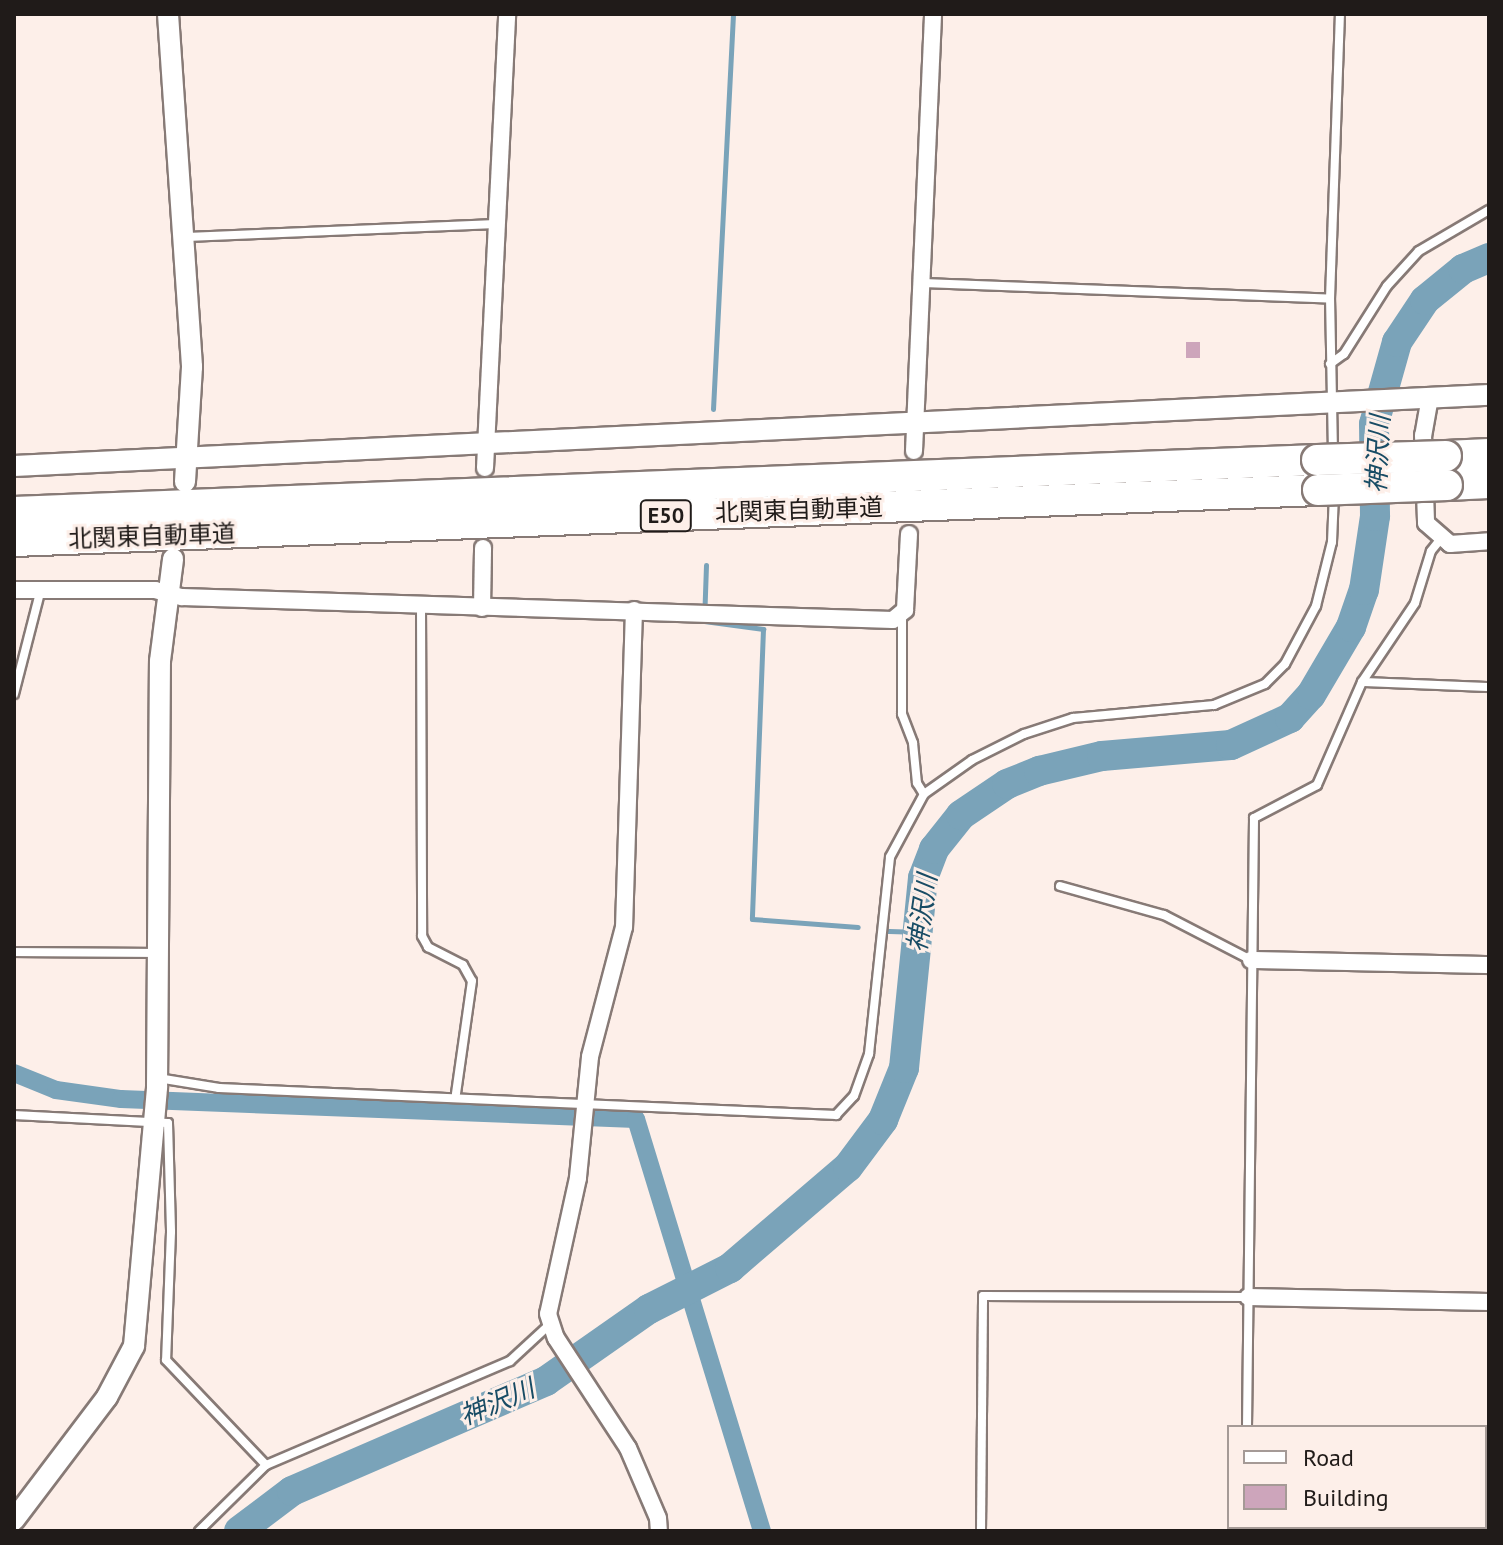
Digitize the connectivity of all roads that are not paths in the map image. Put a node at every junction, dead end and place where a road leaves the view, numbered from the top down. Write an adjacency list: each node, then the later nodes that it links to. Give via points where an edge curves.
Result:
1 (168, 14): 7 (street)
2 (507, 14): 6 (street)
3 (933, 14): 8 (street)
4 (1340, 14): 9 (lane)
5 (1489, 210): 10 (lane, via 1419,251 1387,286 1344,354)
6 (498, 224): 7 (lane); 18 (street)
7 (185, 237): 17 (street, via 192,367)
8 (920, 283): 9 (lane); 14 (street)
9 (1330, 299): 10 (lane)
10 (1330, 364): 13 (lane)
11 (1489, 395): 12 (street)
12 (1430, 397): 13 (street); 25 (street, via 1423,435 1423,508 1430,530)
13 (1338, 401): 14 (street); 40 (lane, via 1328,567 1316,606 1277,674 1248,694 1214,705 1073,718 1024,734 972,760)
14 (915, 421): 15 (street); 18 (street)
15 (914, 451)
16 (1489, 454): 20 (highway, 北関東自動車道 / E50)
17 (184, 456): 18 (street); 19 (street); 21 (street)
18 (486, 457)
19 (14, 466)
20 (1447, 470): 22 (highway, 北関東自動車道 / E50); 23 (highway, 北関東自動車道 / E50, bridge, via 1317,460); 26 (highway, 北関東自動車道 / E50, bridge, via 1318,490)
21 (185, 482)
22 (1489, 483)
23 (14, 512)
24 (909, 534): 36 (street)
25 (1440, 540): 27 (street); 37 (lane, via 1431,551 1415,603)
26 (14, 541)
27 (1489, 541)
28 (483, 548): 34 (street)
29 (173, 559): 32 (street)
30 (41, 589): 31 (street); 32 (street); 39 (lane)
31 (14, 590)
32 (168, 593): 33 (street); 43 (street, via 160,661)
33 (421, 605): 34 (street); 47 (lane, via 422,936 428,947 463,965 472,981)
34 (482, 608): 35 (street)
35 (634, 610): 36 (street); 48 (street, via 624,927 590,1057)
36 (902, 617): 40 (lane, via 902,714)
37 (1362, 682): 38 (lane); 44 (lane, via 1317,785 1254,818)
38 (1489, 687)
39 (14, 694)
40 (924, 794): 48 (lane, via 890,857 869,1054 854,1096 836,1115)
41 (1060, 886): 44 (lane, via 1164,915)
42 (14, 952): 43 (lane)
43 (160, 953): 46 (street)
44 (1251, 960): 45 (street); 51 (lane)
45 (1489, 965)
46 (157, 1082): 47 (lane); 50 (street)
47 (456, 1094): 48 (lane)
48 (585, 1110): 53 (street)
49 (14, 1115): 50 (lane)
50 (155, 1116): 55 (lane, via 168,1123 166,1360); 56 (street, via 134,1346 107,1397)
51 (1248, 1297): 52 (street); 54 (lane); 59 (lane, via 983,1296)
52 (1489, 1302)
53 (552, 1331): 55 (lane, via 510,1361); 58 (street, via 628,1448)
54 (1247, 1425)
55 (266, 1465): 57 (lane)
56 (14, 1520)
57 (199, 1531)
58 (659, 1531)
59 (981, 1531)

